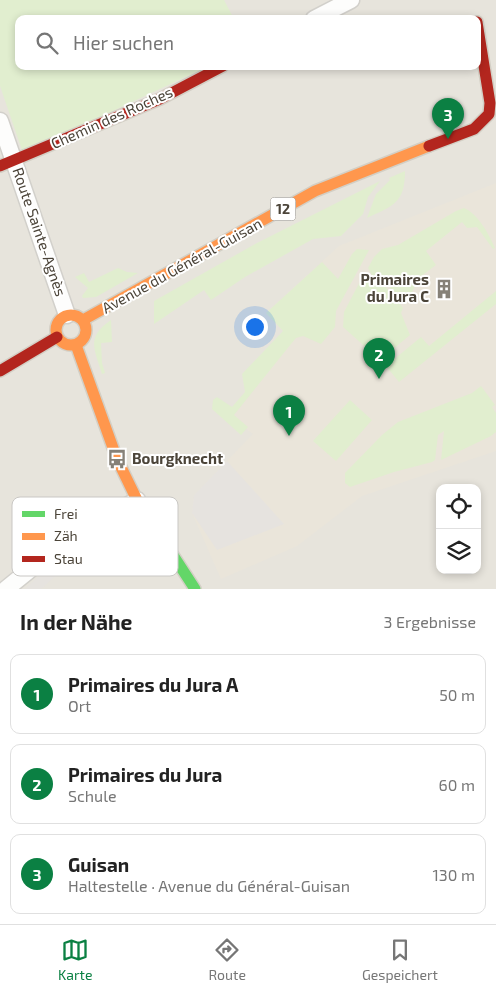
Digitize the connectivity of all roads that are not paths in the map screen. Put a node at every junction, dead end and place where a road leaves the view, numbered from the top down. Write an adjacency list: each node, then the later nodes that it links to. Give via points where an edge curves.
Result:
1 (351, 0): 2 (street)
2 (322, 15)
3 (481, 48): 5 (main road, 12)
4 (215, 70): 7 (main road, Chemin des Roches, via 160,99)
5 (492, 114): 9 (main road, Avenue du Général-Guisan / 12, via 466,133 315,192)
6 (0, 121): 7 (street, Route Sainte-Agnès)
7 (7, 164): 8 (street, Route Sainte-Agnès)
8 (67, 315): 9 (main road); 10 (main road, via 58,322)
9 (84, 320): 11 (main road, via 87,332)
10 (57, 337): 11 (main road, via 63,343); 12 (main road)
11 (76, 345): 13 (main road, via 117,459)
12 (0, 371)
13 (136, 497)
14 (178, 562): 17 (main road)
15 (22, 576): 16 (street)
16 (6, 589)
17 (196, 589)

